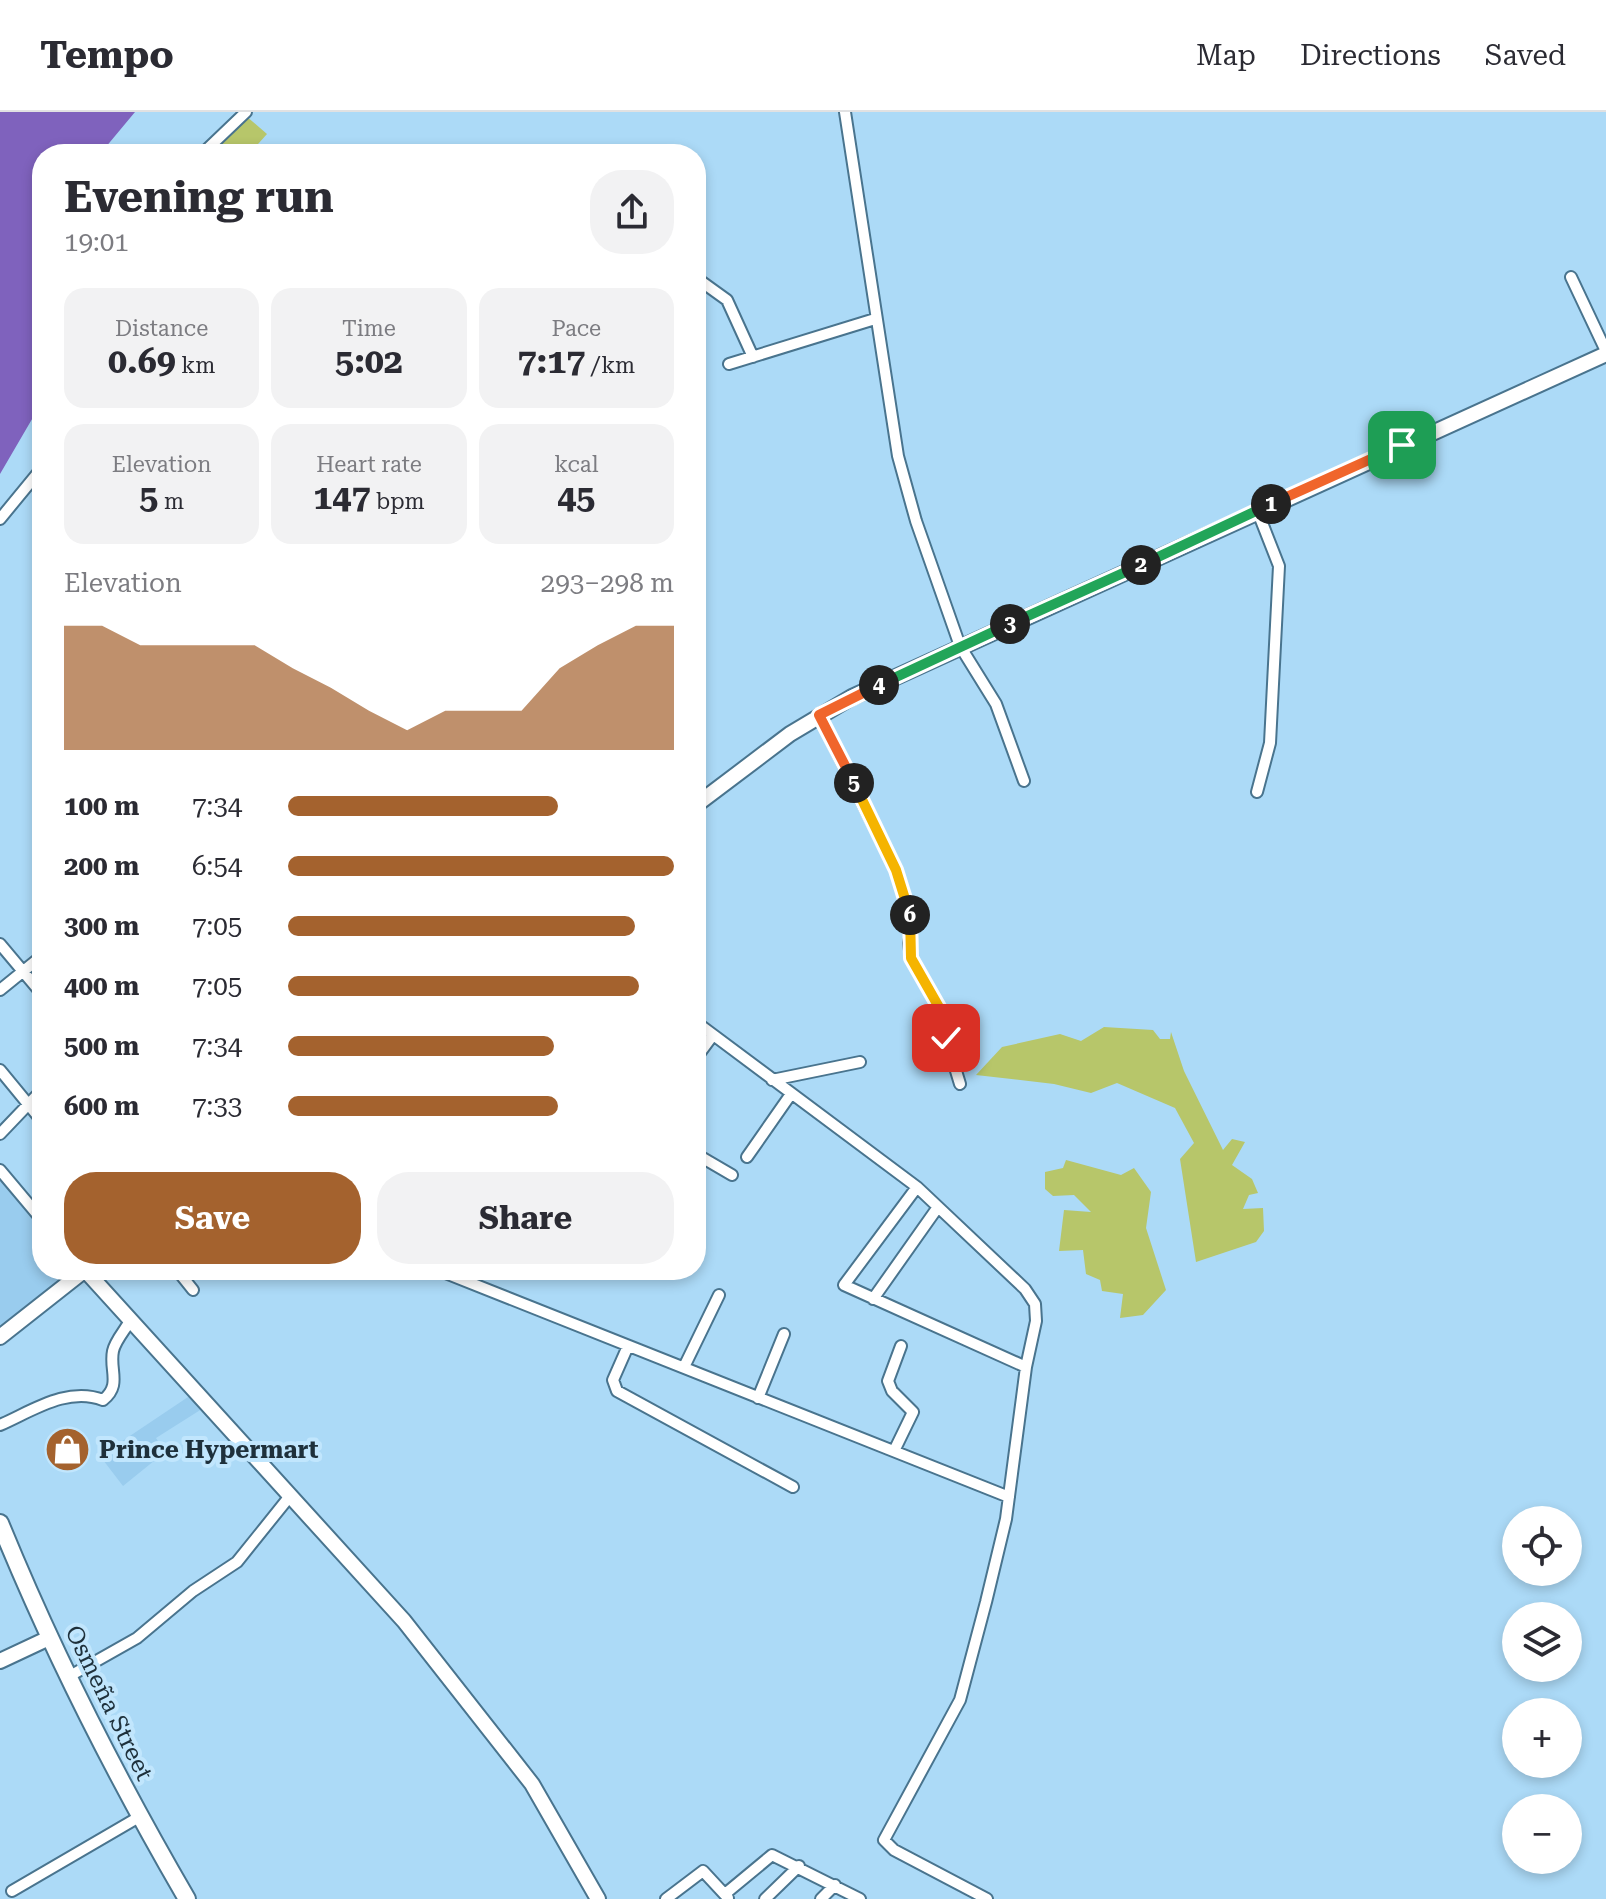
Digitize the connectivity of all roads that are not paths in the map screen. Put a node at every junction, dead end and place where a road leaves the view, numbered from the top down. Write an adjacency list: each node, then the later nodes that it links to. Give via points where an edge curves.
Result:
1 (246, 112): 3 (street)
2 (845, 112): 6 (street)
3 (212, 144)
4 (1571, 277): 7 (street)
5 (706, 285): 8 (street, via 727,300)
6 (875, 319): 8 (street); 13 (street, via 898,456)
7 (1606, 352): 11 (main road)
8 (753, 357): 9 (street)
9 (729, 364)
10 (32, 480): 12 (street)
11 (1257, 510): 13 (main road); 16 (street, via 1279,566 1270,743)
12 (0, 519)
13 (960, 646): 14 (main road); 15 (street, via 996,704)
14 (819, 715): 17 (main road); 29 (street, via 896,870 913,925 911,958 944,1016)
15 (1024, 781)
16 (1257, 792)
17 (706, 798)
18 (0, 944): 20 (street)
19 (32, 964): 20 (street)
20 (22, 972): 21 (street); 22 (street)
21 (32, 983)
22 (0, 990)
23 (706, 1030): 24 (street)
24 (713, 1035): 25 (street); 28 (street)
25 (706, 1044)
26 (860, 1062): 28 (street)
27 (0, 1070): 32 (street)
28 (772, 1080): 30 (street)
29 (960, 1084)
30 (791, 1094): 35 (street); 39 (street)
31 (32, 1101): 32 (street)
32 (28, 1105): 33 (street); 34 (street)
33 (32, 1110)
34 (0, 1134)
35 (747, 1157)
36 (706, 1160): 38 (street)
37 (0, 1170): 41 (street)
38 (732, 1175)
39 (917, 1187): 40 (street); 48 (street, via 845,1280 844,1285)
40 (938, 1207): 48 (street); 55 (street, via 1016,1279 1035,1304)
41 (32, 1208)
42 (72, 1280): 51 (main road)
43 (94, 1280): 49 (main road)
44 (185, 1280): 46 (street)
45 (463, 1280): 52 (street)
46 (193, 1290)
47 (719, 1295): 54 (street)
48 (873, 1299): 55 (street)
49 (130, 1321): 57 (street, via 113,1351 115,1383 110,1395 103,1400 66,1396); 60 (main road)
50 (784, 1334): 56 (street)
51 (0, 1337)
52 (628, 1346): 54 (street); 59 (street, via 613,1380 617,1391)
53 (901, 1346): 58 (street, via 888,1381 913,1412)
54 (684, 1367): 56 (street)
55 (1026, 1367): 61 (street)
56 (758, 1398): 58 (street)
57 (0, 1425)
58 (895, 1449): 61 (street)
59 (793, 1487)
60 (290, 1496): 65 (street, via 237,1562 137,1638); 73 (main road, via 404,1621 525,1773)
61 (1009, 1497): 69 (street, via 960,1700 884,1840)
62 (0, 1523): 63 (main road, Osmeña Street)
63 (49, 1638): 64 (main road); 65 (main road, Osmeña Street)
64 (0, 1661)
65 (68, 1677): 66 (main road, Osmeña Street)
66 (139, 1817): 70 (street); 72 (main road, Osmeña Street)
67 (799, 1866): 68 (street); 71 (street, via 772,1855); 75 (street)
68 (835, 1885): 76 (street); 77 (street)
69 (958, 1886): 78 (street); 79 (street)
70 (12, 1891)
71 (727, 1896): 74 (street, via 703,1871)
72 (187, 1899)
73 (598, 1899)
74 (666, 1899)
75 (765, 1899)
76 (821, 1899)
77 (860, 1899)
78 (951, 1899)
79 (987, 1899)

